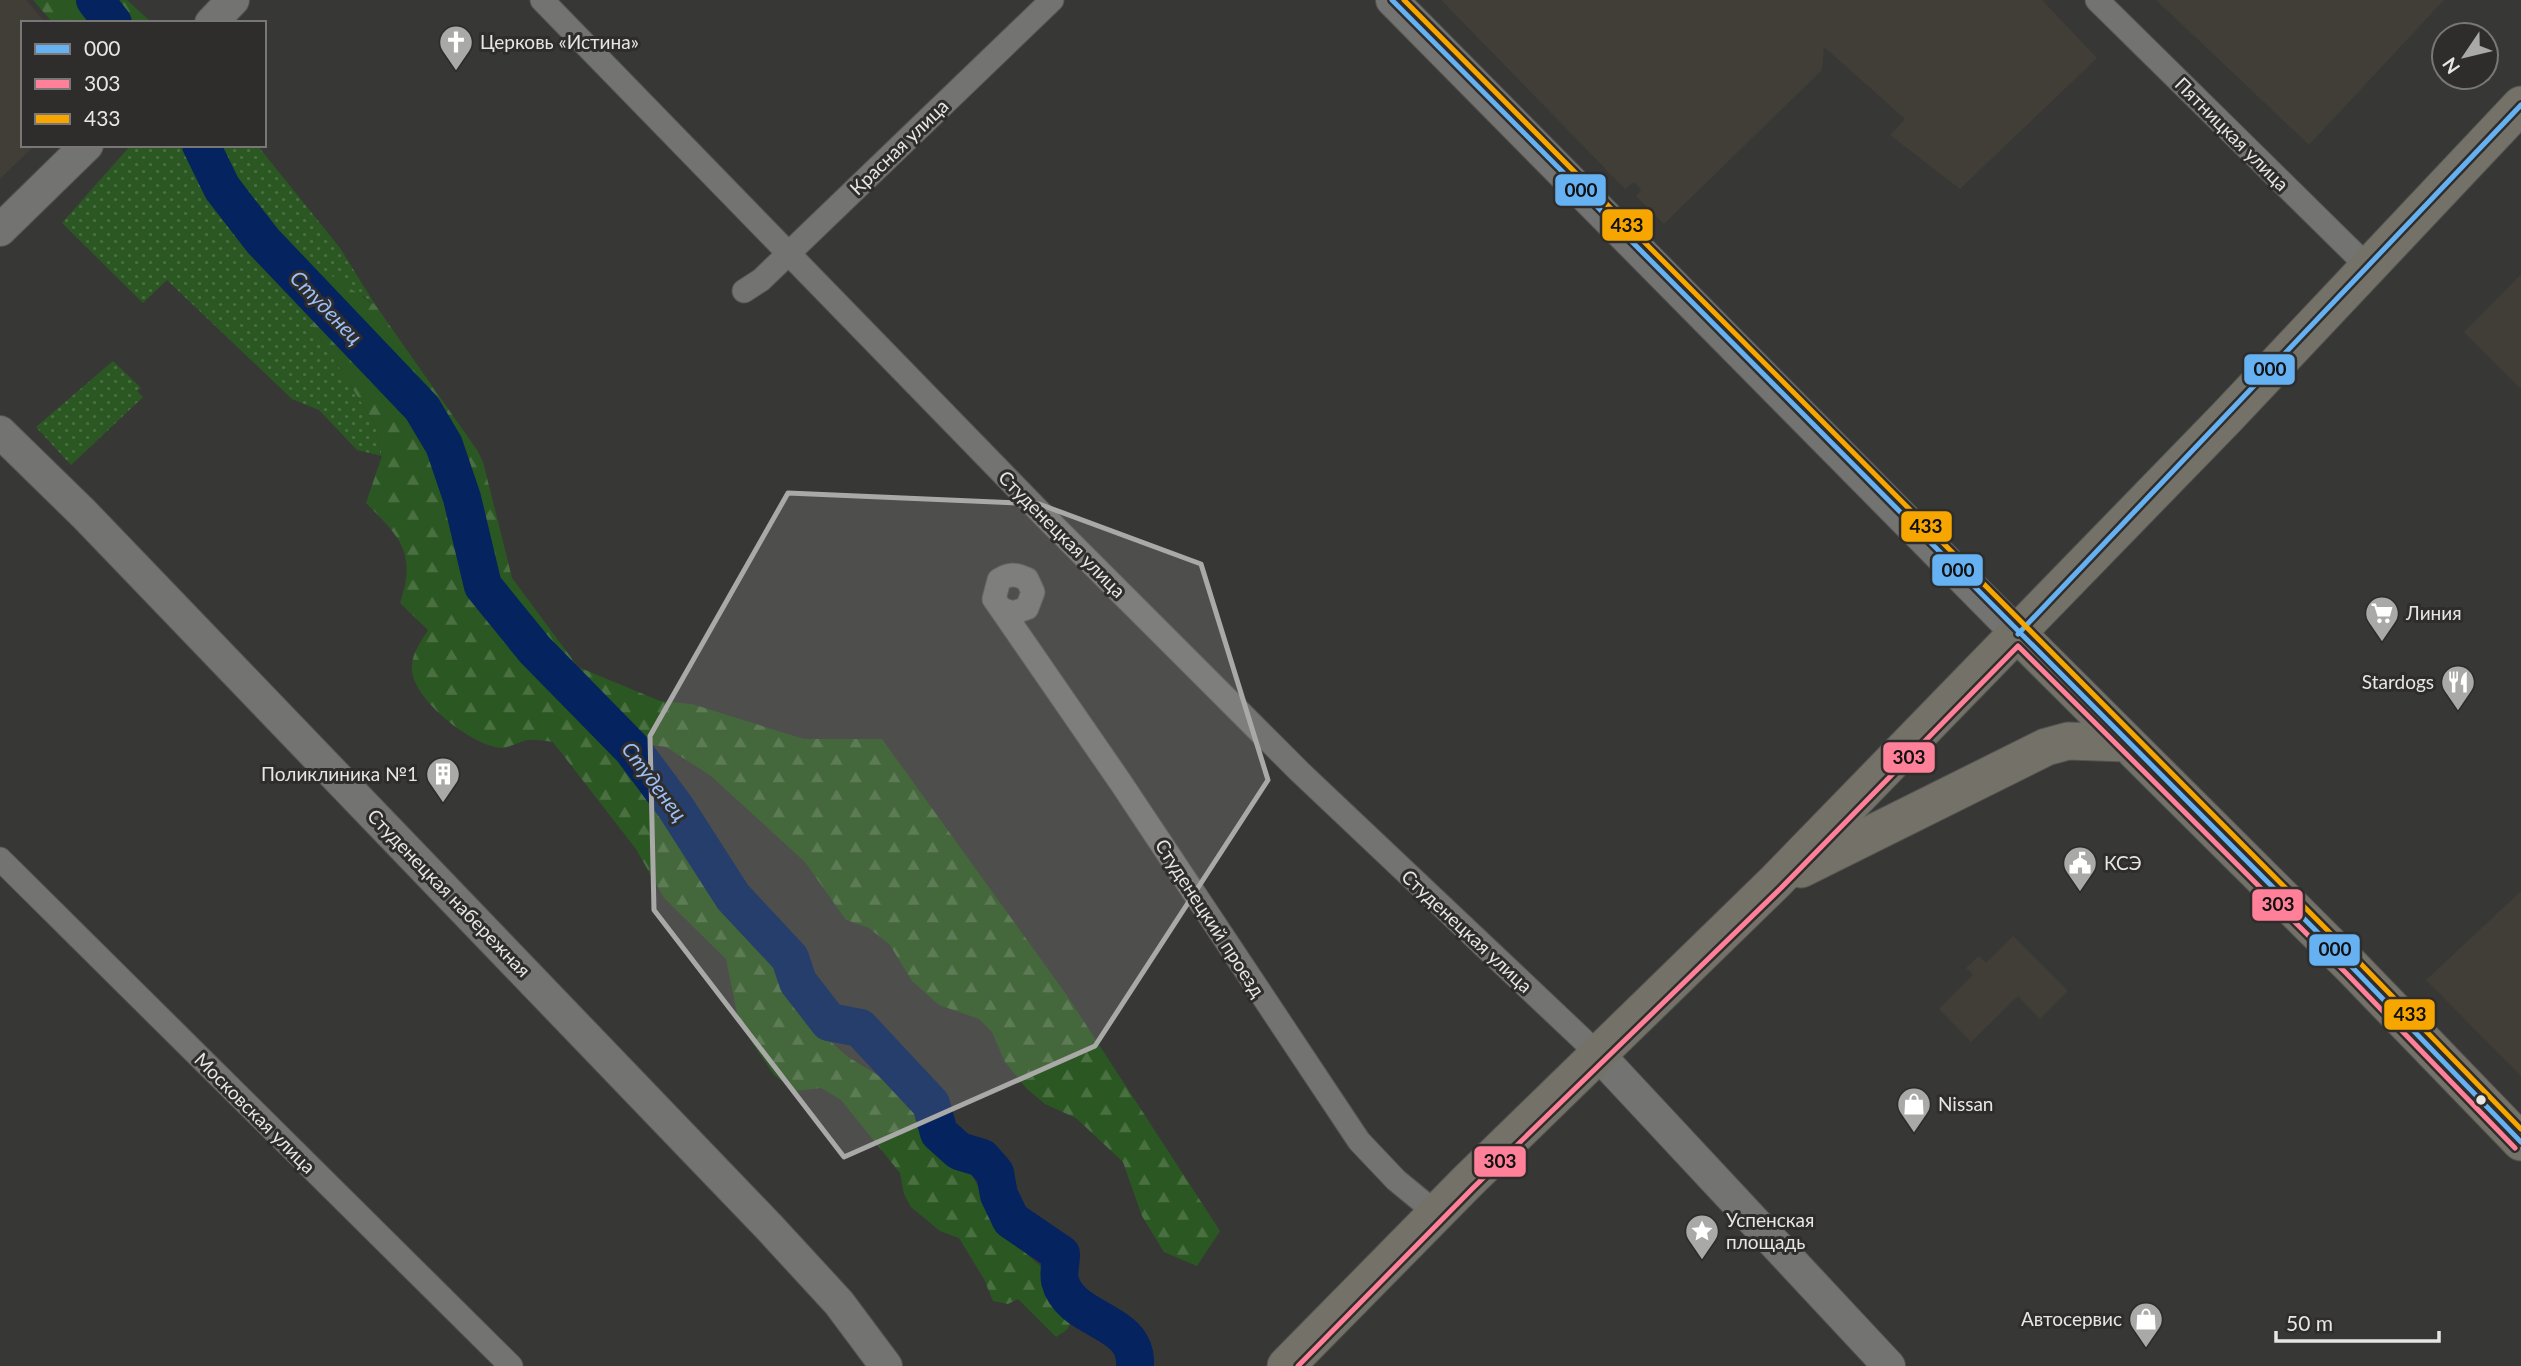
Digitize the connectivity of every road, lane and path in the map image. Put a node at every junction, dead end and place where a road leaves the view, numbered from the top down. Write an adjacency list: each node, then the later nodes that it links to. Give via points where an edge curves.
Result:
1 (233, 0): 6 (street)
2 (542, 0): 10 (street, Студенецкая улица)
3 (1052, 0): 10 (street, Красная улица)
4 (1392, 0): 15 (street)
5 (2097, 0): 11 (street, Пятницкая улица)
6 (213, 21)
7 (2521, 105): 11 (main road)
8 (85, 147): 9 (street)
9 (0, 230)
10 (790, 252): 12 (street, Красная улица); 19 (street, Студенецкая улица, via 1045,517 1300,772)
11 (2368, 267): 15 (main road)
12 (744, 290)
13 (0, 432): 23 (street, Студенецкая набережная, via 760,1218 839,1303)
14 (1001, 609): 21 (street, Студенецкий проезд, via 1359,1141)
15 (2018, 634): 16 (main road); 18 (main road)
16 (2127, 743): 18 (main road, via 2068,741 2046,747); 20 (main road)
17 (0, 859): 22 (street, Московская улица)
18 (1775, 882): 19 (main road)
19 (1597, 1053): 21 (main road); 25 (street)
20 (2521, 1142)
21 (1436, 1213): 24 (main road)
22 (511, 1366)
23 (886, 1366)
24 (1286, 1366)
25 (1889, 1366)

